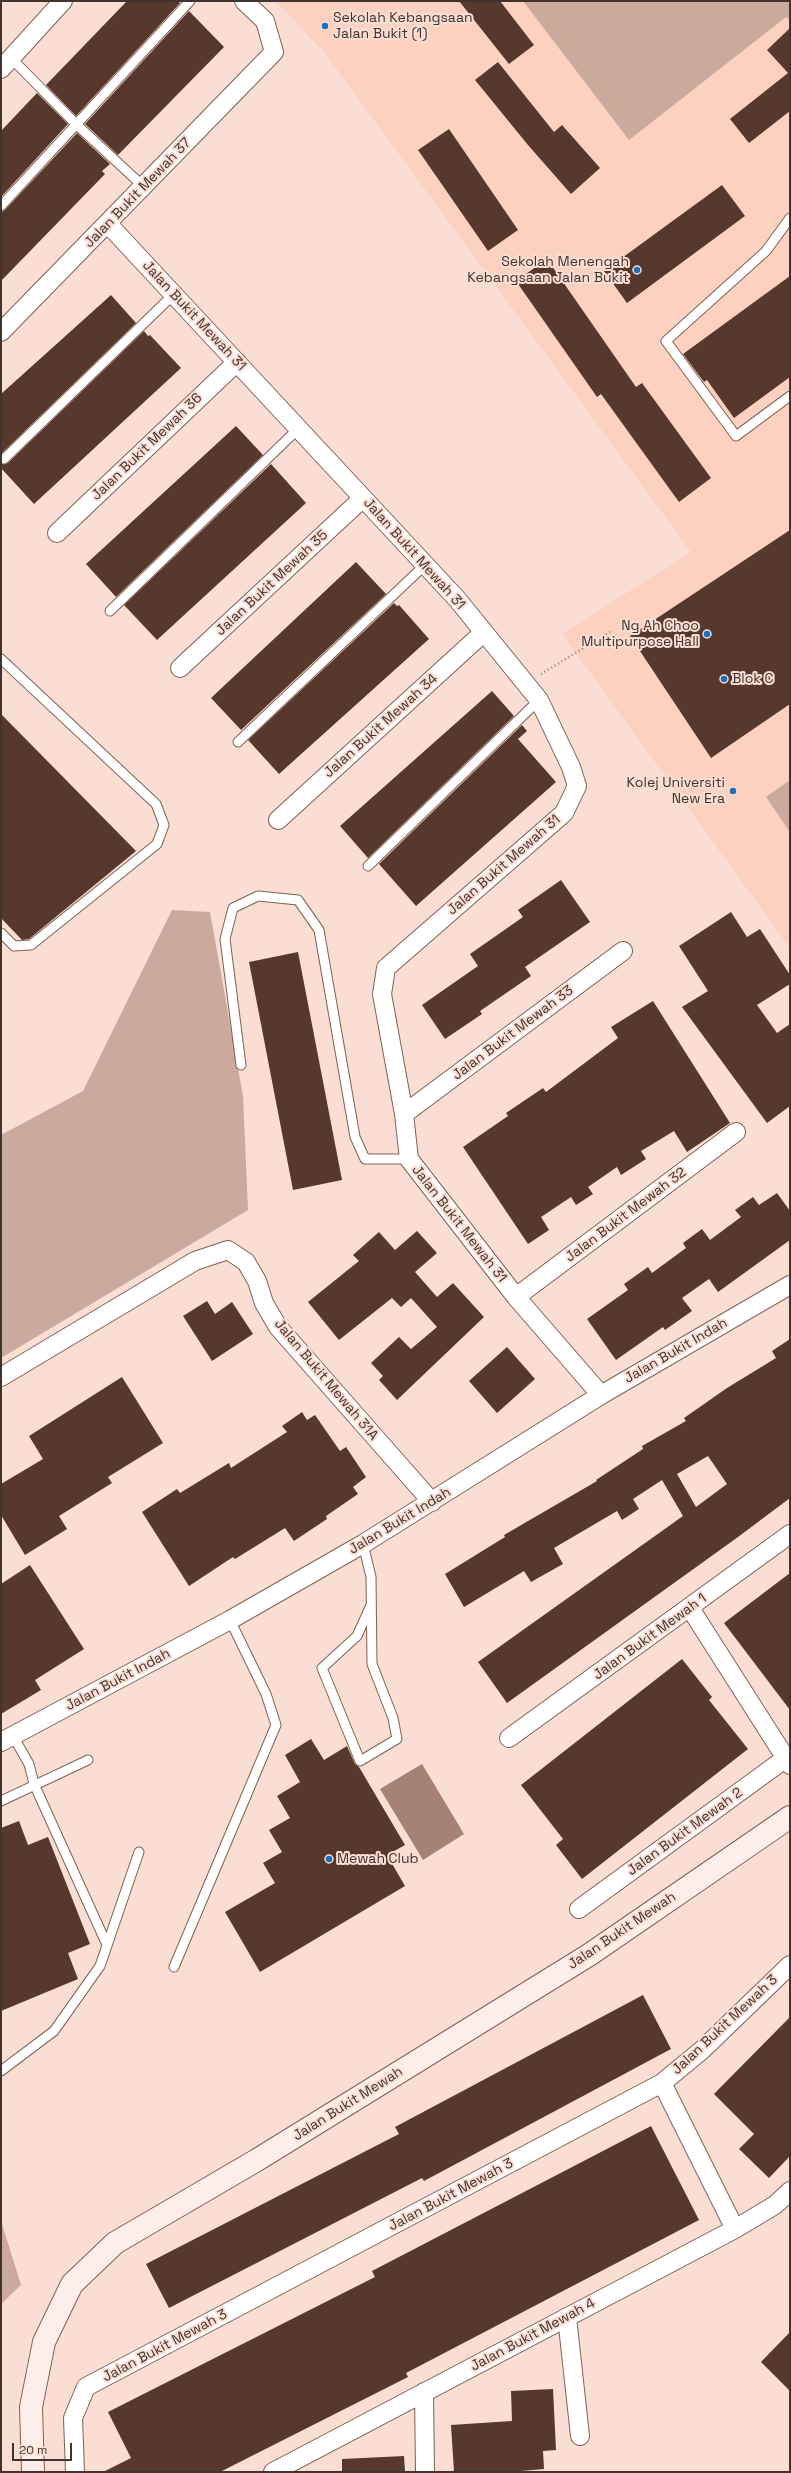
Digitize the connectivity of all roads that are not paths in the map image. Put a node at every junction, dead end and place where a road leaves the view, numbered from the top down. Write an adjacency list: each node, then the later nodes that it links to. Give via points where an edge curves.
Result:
1 (63, 1): 4 (street)
2 (190, 1): 5 (lane)
3 (244, 1): 6 (street, Jalan Bukit Mewah 37, via 265,21 274,52)
4 (6, 64): 5 (lane)
5 (77, 125): 6 (lane); 7 (lane)
6 (144, 187): 9 (street, Jalan Bukit Mewah 37)
7 (1, 206)
8 (790, 218): 13 (lane, via 766,251 666,341 736,436)
9 (108, 224): 10 (street, Jalan Bukit Mewah 31); 11 (street, Jalan Bukit Mewah 37)
10 (174, 294): 12 (street, Jalan Bukit Mewah 31); 15 (lane)
11 (1, 332)
12 (237, 362): 14 (street, Jalan Bukit Mewah 31); 17 (street, Jalan Bukit Mewah 36)
13 (790, 396)
14 (299, 428): 16 (street, Jalan Bukit Mewah 31); 19 (lane)
15 (4, 459)
16 (363, 498): 18 (street, Jalan Bukit Mewah 31); 22 (street, Jalan Bukit Mewah 35)
17 (57, 533)
18 (425, 565): 20 (street, Jalan Bukit Mewah 31); 24 (lane)
19 (110, 611)
20 (484, 633): 23 (street, Jalan Bukit Mewah 31); 25 (street, Jalan Bukit Mewah 34)
21 (1, 659): 27 (lane, via 156,804 164,825 157,844 31,945 14,946)
22 (180, 668)
23 (539, 700): 26 (lane); 30 (street, Jalan Bukit Mewah 31, via 571,767 577,786 564,813 386,968 382,994)
24 (238, 742)
25 (278, 820)
26 (368, 866)
27 (1, 933)
28 (623, 951): 30 (street, Jalan Bukit Mewah 33)
29 (242, 1065): 32 (lane, via 225,939 233,908 258,896 298,900 319,930 355,1137 365,1159)
30 (404, 1114): 32 (street, Jalan Bukit Mewah 31)
31 (736, 1132): 34 (street, Jalan Bukit Mewah 32)
32 (409, 1159): 34 (street, Jalan Bukit Mewah 31)
33 (790, 1285): 36 (street, Jalan Bukit Indah)
34 (516, 1297): 36 (street, Jalan Bukit Mewah 31)
35 (1, 1377): 37 (street, Jalan Bukit Mewah 31A, via 195,1261 228,1250 246,1262 278,1327)
36 (601, 1395): 37 (street, Jalan Bukit Indah)
37 (432, 1502): 39 (street, Jalan Bukit Indah)
38 (790, 1534): 41 (street, Jalan Bukit Mewah 1)
39 (363, 1544): 40 (lane, via 371,1577); 42 (street, Jalan Bukit Indah)
40 (371, 1605): 40 (lane, via 357,1636 322,1668 360,1761 397,1739 393,1718 372,1664)
41 (690, 1608): 43 (street, Jalan Bukit Mewah 1); 46 (street)
42 (230, 1620): 44 (street, Jalan Bukit Indah); 54 (lane, via 266,1694 276,1725)
43 (510, 1738)
44 (7, 1739): 47 (lane, via 29,1764)
45 (88, 1760): 47 (lane)
46 (789, 1760): 51 (street, Jalan Bukit Mewah 2)
47 (34, 1784): 48 (lane); 52 (lane)
48 (1, 1801)
49 (790, 1817): 62 (street, Jalan Bukit Mewah, via 589,1955 257,2160 115,2243 72,2284 44,2342 31,2407)
50 (139, 1852): 52 (lane)
51 (579, 1909)
52 (107, 1945): 55 (lane, via 100,1966 54,2031)
53 (790, 1965): 56 (street, Jalan Bukit Mewah 3, via 702,2050)
54 (174, 1966)
55 (1, 2070)
56 (662, 2083): 58 (street); 63 (street, Jalan Bukit Mewah 3, via 86,2387 73,2418)
57 (790, 2191): 58 (street, Jalan Bukit Mewah 4, via 774,2205)
58 (735, 2229): 59 (street, Jalan Bukit Mewah 4)
59 (567, 2317): 60 (street, Jalan Bukit Mewah 4); 61 (street)
60 (424, 2392): 64 (street, Jalan Bukit Mewah 4); 65 (street)
61 (580, 2436)
62 (33, 2472)
63 (75, 2472)
64 (273, 2472)
65 (425, 2472)

